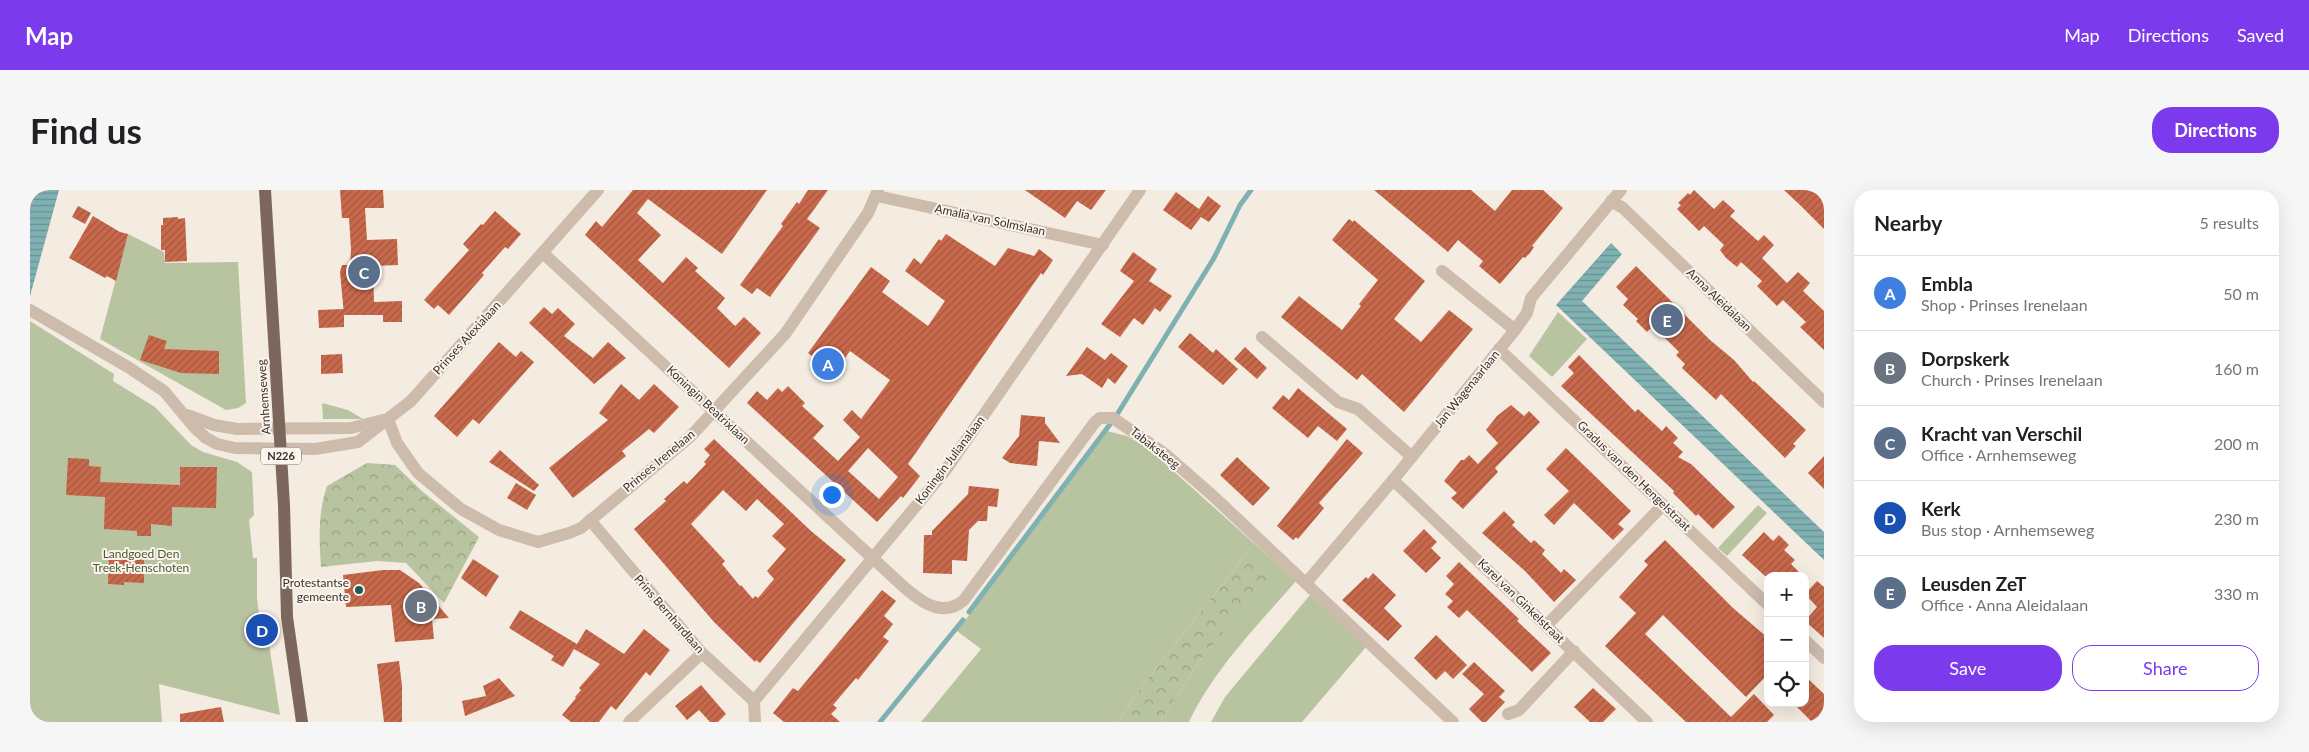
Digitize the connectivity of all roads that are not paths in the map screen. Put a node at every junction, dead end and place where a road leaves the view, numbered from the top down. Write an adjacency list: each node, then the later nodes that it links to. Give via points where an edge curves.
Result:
1 (265, 190): 18 (main road, Arnhemseweg / N226)
2 (598, 190): 8 (street, Prinses Alexialaan)
3 (1140, 190): 7 (street, Koningin Julianalaan)
4 (1621, 190): 6 (street, Jan Wagenaarlaan)
5 (877, 193): 7 (street, Amalia van Solmslaan); 15 (street, Prinses Irenelaan, via 868,213 785,334)
6 (1612, 201): 11 (street, Jan Wagenaarlaan, via 1531,298); 14 (street, Anna Aleidalaan, via 1624,208)
7 (1103, 245): 24 (street, Koningin Julianalaan, via 944,471)
8 (543, 253): 15 (street, Koningin Beatrixlaan); 17 (street, Prinses Alexialaan, via 411,401)
9 (1442, 270): 11 (street)
10 (30, 310): 16 (street, via 147,379 164,391)
11 (1515, 330): 13 (street, Jan Wagenaarlaan)
12 (1262, 337): 20 (street, via 1338,402 1358,409)
13 (1499, 349): 20 (street, Jan Wagenaarlaan); 22 (street, Gradus van den Hengelstraat)
14 (1824, 402)
15 (714, 411): 23 (street, Prinses Irenelaan, via 690,437); 24 (street, Koningin Beatrixlaan)
16 (185, 414): 18 (street, via 208,424 229,428); 19 (street, via 194,427 217,444 235,448)
17 (388, 418): 18 (street, via 351,428); 19 (street, via 358,442 315,449); 23 (street, Prinses Irenelaan, via 397,443 418,473 461,509 499,530 538,542 569,533)
18 (279, 428): 19 (main road, Arnhemseweg / N226)
19 (281, 448): 34 (main road, Arnhemseweg / N226, via 287,617)
20 (1412, 457): 21 (street, Jan Wagenaarlaan)
21 (1393, 480): 25 (street, Jan Wagenaarlaan); 27 (street, Karel van Ginkelstraat)
22 (1663, 505): 26 (street, Gradus van den Hengelstraat); 27 (street)
23 (590, 520): 30 (street, Prins Bernhardlaan)
24 (872, 557): 25 (street, Tabaksteeg, via 929,605 942,608 958,604 1095,422 1105,417 1114,418 1165,454); 32 (street, Koningin Julianalaan)
25 (1306, 583): 37 (street, Tabaksteeg)
26 (1764, 601)
27 (1546, 626): 29 (street, Karel van Ginkelstraat)
28 (1809, 644): 31 (street)
29 (1574, 651): 33 (street, via 1518,710); 38 (street, Karel van Ginkelstraat)
30 (702, 653): 32 (street, Prins Bernhardlaan); 35 (street)
31 (1824, 658)
32 (754, 701): 36 (street)
33 (1508, 714)
34 (302, 722)
35 (630, 722)
36 (755, 722)
37 (1453, 722)
38 (1647, 722)

